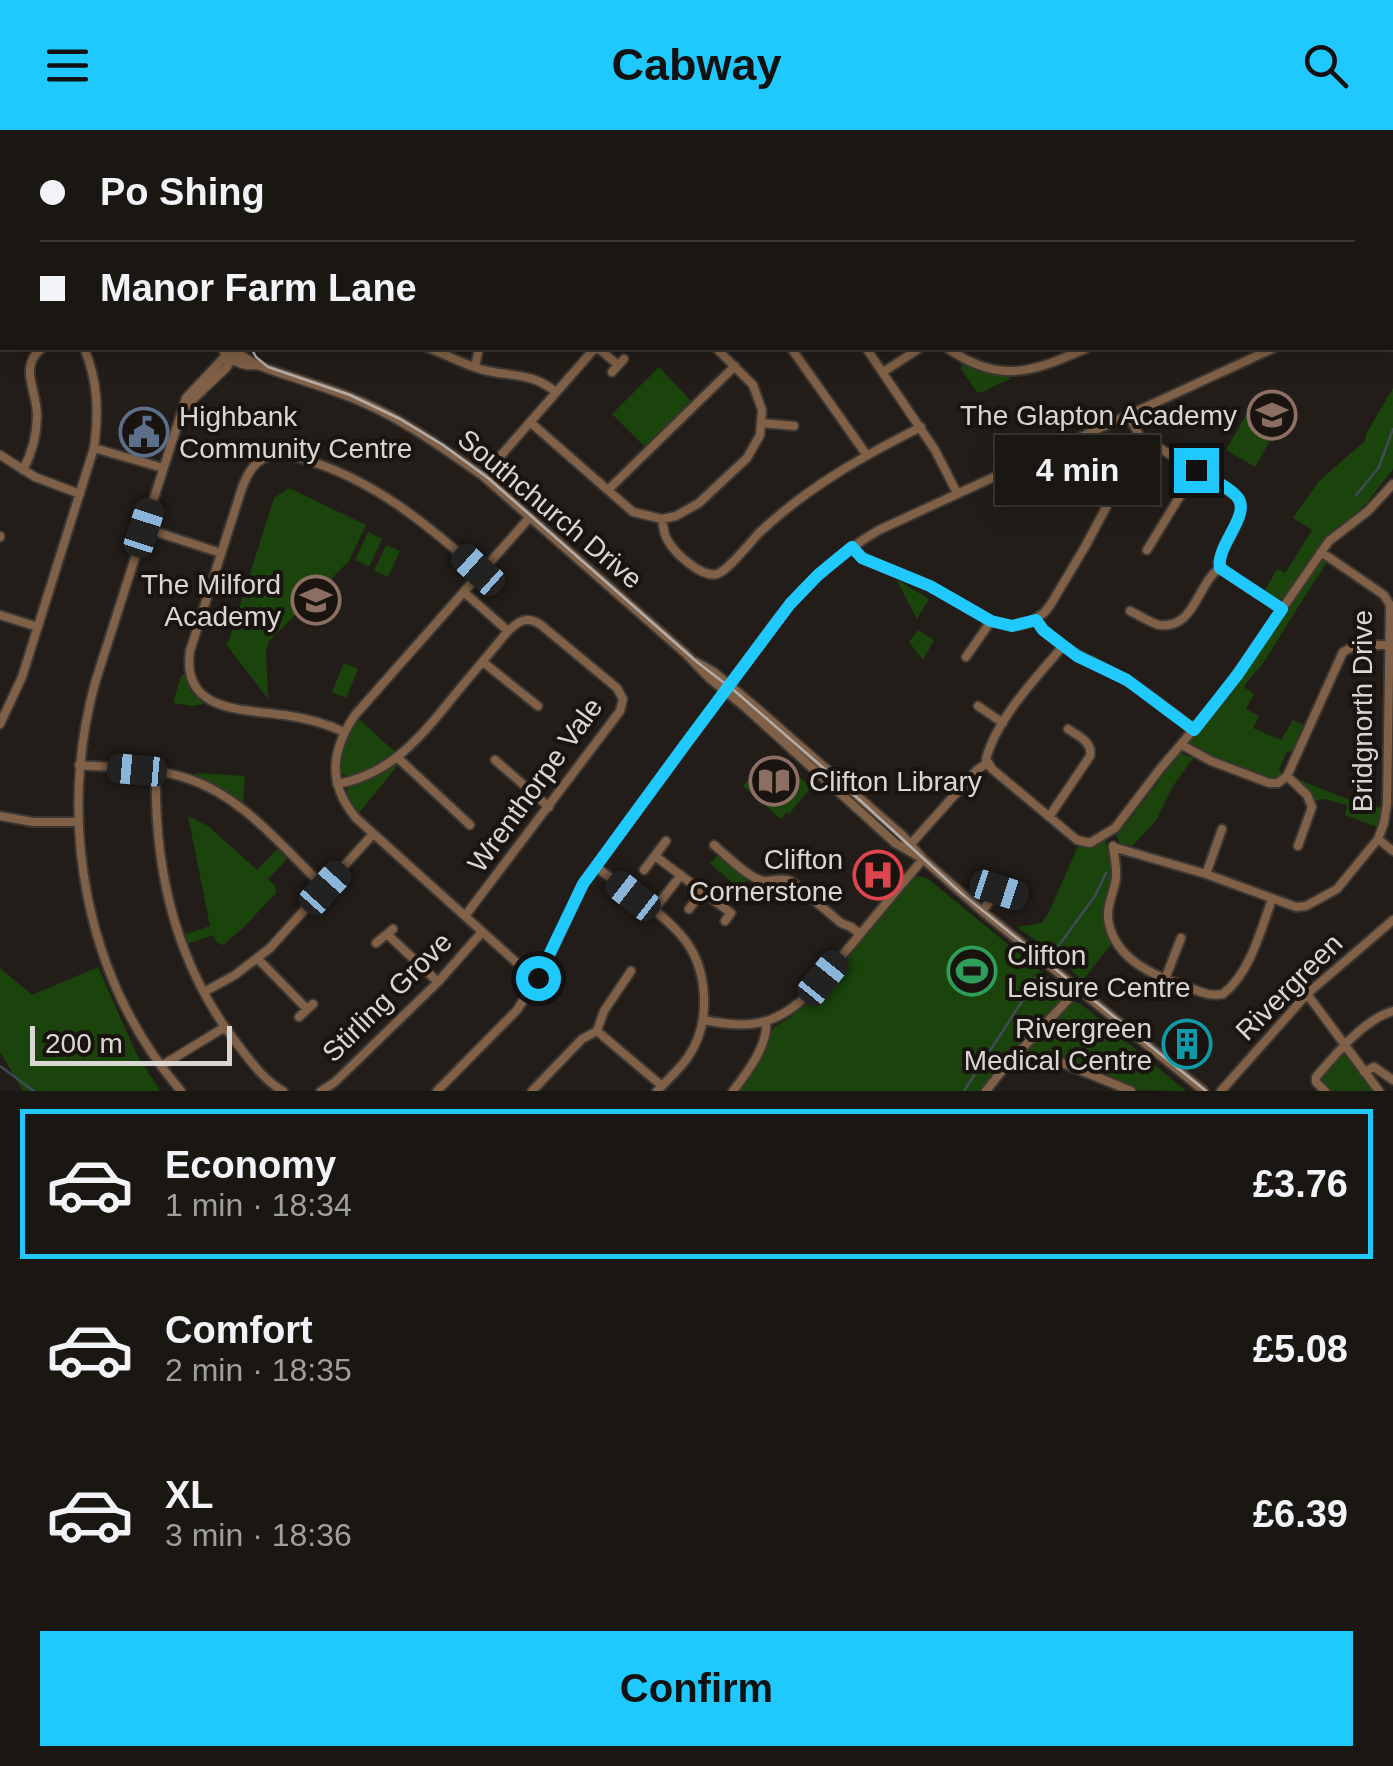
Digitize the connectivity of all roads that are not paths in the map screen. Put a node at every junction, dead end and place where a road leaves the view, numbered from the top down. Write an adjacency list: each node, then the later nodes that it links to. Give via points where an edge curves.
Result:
1 (146, 130): 2 (street)
2 (181, 130)
3 (40, 350): 33 (street, via 30,364 36,425)
4 (85, 350): 29 (street, via 97,392)
5 (433, 350): 20 (street)
6 (479, 350): 20 (street)
7 (594, 350): 22 (street)
8 (598, 350): 18 (street)
9 (718, 350): 19 (street)
10 (792, 350): 31 (street)
11 (867, 350): 21 (street)
12 (917, 350): 21 (street)
13 (950, 350): 14 (street, via 982,367 1015,372)
14 (1082, 350)
15 (1270, 350): 23 (street)
16 (230, 352): 17 (street, Southchurch Drive); 17 (street, Southchurch Drive); 32 (street, via 182,409)
17 (258, 365): 35 (street, Southchurch Drive, via 387,414)
18 (618, 366)
19 (734, 366): 25 (street, via 753,385); 37 (street)
20 (476, 367): 22 (street, via 527,376)
21 (883, 372): 27 (street)
22 (556, 392): 24 (street)
23 (1128, 414): 28 (street); 38 (street)
24 (530, 422): 35 (street); 37 (street)
25 (762, 424): 26 (street); 41 (street, via 747,458 688,511)
26 (794, 426)
27 (921, 427): 31 (street); 38 (street)
28 (1140, 441): 34 (street); 53 (street, via 1086,545)
29 (94, 448): 32 (street); 39 (street)
30 (0, 454): 33 (street)
31 (866, 454): 41 (street, via 793,502 717,574 701,572 669,544)
32 (163, 468): 42 (street)
33 (23, 470): 39 (street)
34 (1196, 470): 44 (street); 47 (street, via 1241,503)
35 (483, 476): 40 (street, Southchurch Drive)
36 (1393, 484): 45 (street)
37 (608, 490): 41 (street, via 633,512)
38 (957, 493): 43 (street)
39 (80, 494): 55 (street)
40 (530, 517): 48 (street); 61 (street, Southchurch Drive)
41 (662, 519)
42 (144, 528): 46 (street); 73 (street, via 95,682)
43 (852, 547): 54 (street, via 862,558); 61 (street, via 798,594)
44 (1147, 550)
45 (1321, 552): 50 (street); 58 (street, Bridgnorth Drive, via 1388,600)
46 (221, 553): 48 (street, via 249,471 268,456 284,454 340,472 387,498); 68 (street, via 190,651 188,667 198,691 218,705 305,718)
47 (1220, 568): 50 (street); 51 (street, via 1180,621 1158,625)
48 (481, 572): 49 (street)
49 (464, 592): 56 (street); 68 (street)
50 (1282, 609): 67 (street)
51 (1130, 611)
52 (0, 614): 55 (street)
53 (1036, 620): 54 (street, via 1012,626); 57 (street)
54 (991, 621): 59 (street)
55 (38, 626): 65 (street)
56 (508, 631): 60 (street); 77 (street, Wrenthorpe Vale, via 521,620 536,621 623,699)
57 (1062, 646): 64 (street); 67 (street, via 1127,680)
58 (1390, 646): 75 (street, via 1356,645 1343,652); 85 (street, Bridgnorth Drive, via 1387,804)
59 (964, 659)
60 (483, 662): 62 (street); 70 (street)
61 (727, 688): 90 (street, Southchurch Drive, via 895,843); 94 (street)
62 (538, 706)
63 (977, 706): 64 (street)
64 (1003, 723): 72 (street)
65 (0, 724)
66 (1068, 729): 79 (street, via 1088,743 1090,756)
67 (1194, 730): 69 (street)
68 (344, 732): 76 (street)
69 (1182, 745): 75 (street, via 1269,783); 83 (street)
70 (398, 758): 76 (street); 81 (street)
71 (495, 760): 77 (street)
72 (987, 763): 79 (street); 90 (street)
73 (79, 766): 74 (street); 80 (street)
74 (156, 772): 99 (street, via 231,800); 120 (street, via 161,870 180,942)
75 (1287, 776): 88 (street, via 1312,808)
76 (337, 784): 84 (street)
77 (548, 808): 107 (street, Wrenthorpe Vale)
78 (0, 816): 80 (street)
79 (1049, 817): 83 (street, via 1082,842)
80 (78, 822): 130 (street, via 102,950)
81 (470, 826)
82 (1222, 828): 96 (street)
83 (1109, 833): 87 (street)
84 (373, 834): 99 (street); 107 (street)
85 (1378, 839): 91 (street); 103 (street, Bridgnorth Drive, via 1332,894 1301,907)
86 (666, 841): 92 (street)
87 (1113, 846): 96 (street, Bridgnorth Drive); 116 (street, via 1110,930 1139,966)
88 (1298, 846)
89 (721, 847): 111 (street, via 756,878 791,880)
90 (908, 847): 93 (street, Southchurch Drive)
91 (1393, 851)
92 (655, 856): 95 (street); 97 (street)
93 (923, 860): 105 (street, Southchurch Drive); 111 (street)
94 (596, 867): 106 (street); 117 (street)
95 (644, 870)
96 (1206, 874): 103 (street, Bridgnorth Drive)
97 (681, 875): 101 (street); 106 (street)
98 (1002, 879): 100 (street)
99 (325, 888): 114 (street)
100 (999, 890): 102 (street); 105 (street)
101 (702, 892): 104 (street); 109 (street, via 731,914)
102 (1019, 896)
103 (1272, 899): 116 (street, via 1250,954 1223,994)
104 (689, 908)
105 (982, 910): 119 (street, Southchurch Drive)
106 (653, 912): 124 (street, via 682,936 695,958 704,992)
107 (465, 916): 110 (street)
108 (1393, 920): 121 (street, Rivergreen)
109 (725, 921)
110 (482, 932): 117 (street); 118 (street, Stirling Grove)
111 (860, 934): 125 (street, via 802,1002)
112 (376, 942): 118 (street, via 390,931)
113 (1176, 943): 116 (street)
114 (258, 960): 120 (street); 123 (street, via 310,1006)
115 (631, 970): 127 (street)
116 (1165, 979)
117 (537, 981): 138 (street)
118 (438, 982): 137 (street, Stirling Grove)
119 (1078, 989): 141 (street); 144 (street, Southchurch Drive)
120 (204, 992): 126 (street)
121 (1307, 994): 128 (street); 145 (street, Rivergreen)
122 (1393, 1011): 128 (street)
123 (298, 1018)
124 (702, 1020): 125 (street); 134 (street, via 691,1052)
125 (766, 1021): 140 (street, via 763,1041)
126 (225, 1027): 130 (street); 136 (street)
127 (597, 1031): 134 (street); 139 (street)
128 (1344, 1044): 131 (street); 146 (street, via 1316,1077)
129 (1057, 1059): 132 (street)
130 (162, 1066): 135 (street)
131 (1364, 1072): 133 (street, via 1374,1067); 147 (street)
132 (1102, 1080): 142 (street); 143 (street)
133 (1393, 1080)
134 (660, 1088)
135 (181, 1091)
136 (282, 1091)
137 (321, 1091)
138 (437, 1091)
139 (532, 1091)
140 (732, 1091)
141 (986, 1091)
142 (1097, 1091)
143 (1131, 1091)
144 (1204, 1091)
145 (1221, 1091)
146 (1325, 1091)
147 (1378, 1091)

